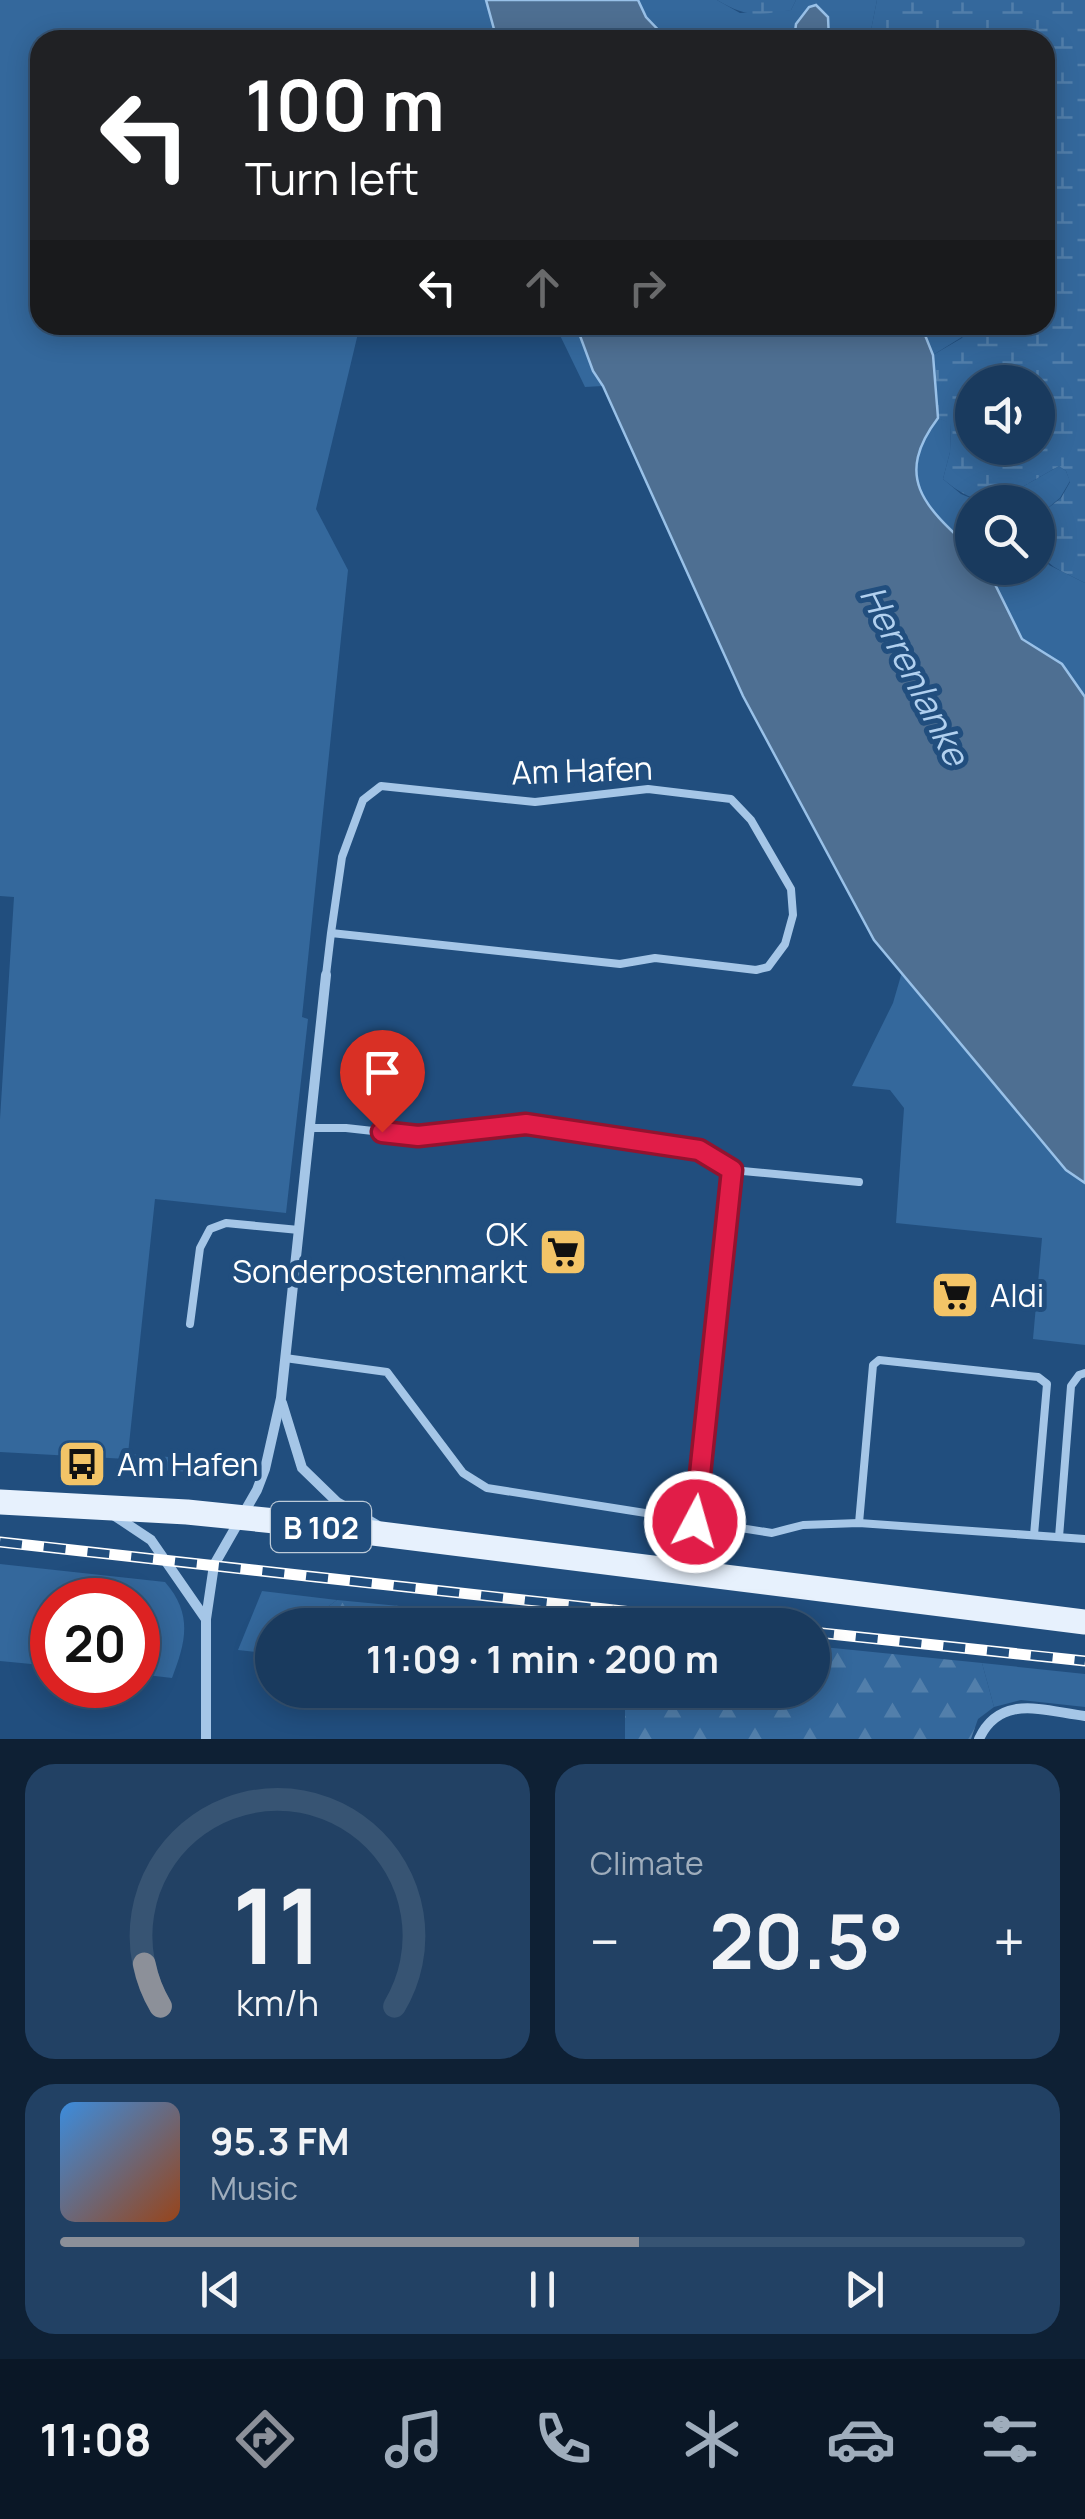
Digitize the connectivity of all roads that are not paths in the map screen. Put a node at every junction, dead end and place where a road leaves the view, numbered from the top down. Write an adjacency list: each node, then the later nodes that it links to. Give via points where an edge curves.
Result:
1 (330, 933): 1 (lane, Am Hafen, via 342,857 363,800 381,786 535,802 648,789 731,799 791,889 793,915 785,944 768,967 756,970 655,958 620,964); 2 (lane, Am Hafen)
2 (326, 976): 3 (street, Am Hafen)
3 (311, 1128): 4 (lane, via 418,1136 526,1124 699,1150); 6 (street, Am Hafen)
4 (732, 1170): 5 (lane); 14 (lane)
5 (858, 1182)
6 (299, 1230): 7 (lane, via 226,1223 210,1229 200,1248); 8 (street, Am Hafen)
7 (190, 1324)
8 (285, 1358): 10 (street, Am Hafen); 14 (lane, via 387,1372 463,1473 487,1488)
9 (1085, 1373): 17 (lane, via 1072,1386)
10 (280, 1398): 13 (street, Am Hafen, via 266,1469); 18 (street, via 302,1468 337,1502)
11 (0, 1502): 12 (main road, B 102)
12 (104, 1508): 13 (main road, B 102); 20 (street, via 151,1540)
13 (242, 1518): 18 (main road, B 102); 20 (street, Am Hafen, via 214,1565)
14 (695, 1522): 15 (lane, via 772,1533)
15 (859, 1523): 16 (lane); 16 (lane, via 872,1366 879,1360 1038,1377 1047,1384)
16 (1034, 1535): 17 (lane)
17 (1060, 1537): 19 (lane)
18 (400, 1538): 21 (main road, B 102)
19 (1085, 1540)
20 (206, 1618): 23 (street, Am Hafen)
21 (1085, 1622)
22 (1085, 1716): 24 (street, via 1015,1708 986,1722)
23 (206, 1739)
24 (979, 1739)

